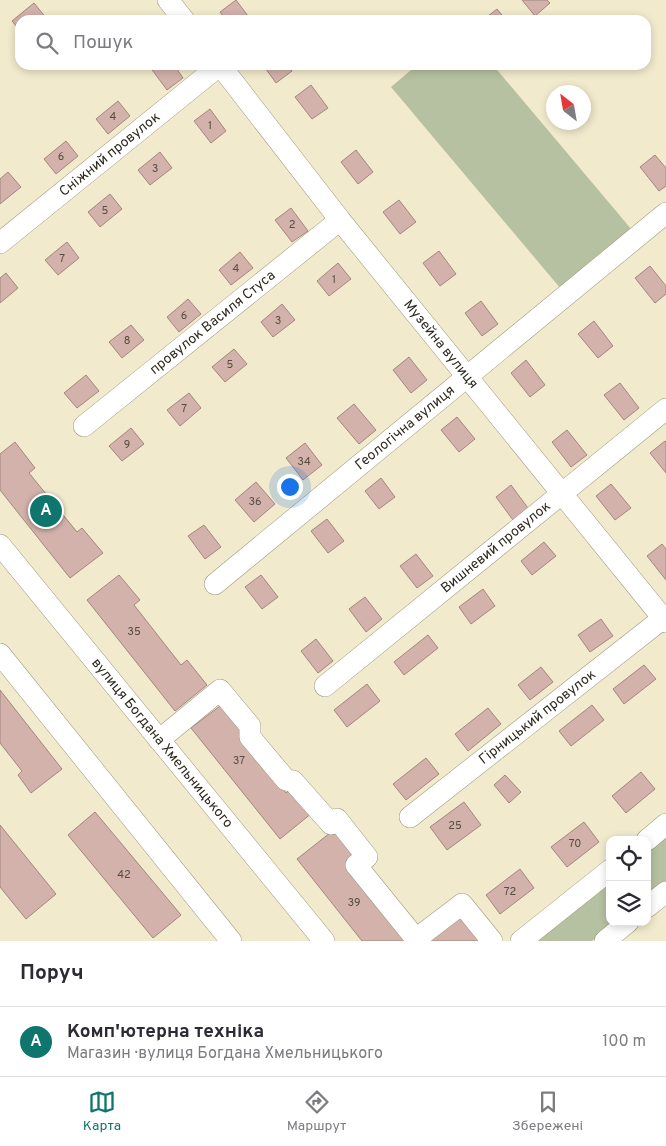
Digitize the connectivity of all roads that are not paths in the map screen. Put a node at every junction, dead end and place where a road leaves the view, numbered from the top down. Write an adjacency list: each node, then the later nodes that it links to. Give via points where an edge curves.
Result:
1 (168, 0): 2 (street)
2 (180, 15)
3 (214, 70): 7 (street, Сніжний провулок)
4 (224, 70): 6 (street, Музейна вулиця)
5 (666, 213): 8 (street, Геологічна вулиця)
6 (340, 220): 8 (street, Музейна вулиця); 10 (street, провулок Василя Стуса)
7 (0, 243)
8 (469, 376): 11 (street, Музейна вулиця); 13 (street, Геологічна вулиця)
9 (666, 409): 11 (street, Вишневий провулок)
10 (84, 426)
11 (562, 494): 14 (street, Музейна вулиця); 16 (street, Вишневий провулок)
12 (0, 545): 17 (street, вулиця Богдана Хмельницького)
13 (215, 584)
14 (665, 619): 18 (street, Гірницький провулок)
15 (0, 654): 25 (street)
16 (325, 686)
17 (159, 740): 26 (street, вулиця Богдана Хмельницького); 27 (street, via 220,690 250,726 250,737 286,780 293,782 330,824 337,819 366,857 356,865 416,939 462,904)
18 (410, 817)
19 (666, 824): 20 (street)
20 (651, 837)
21 (606, 873): 28 (street)
22 (666, 892): 23 (street)
23 (651, 904)
24 (623, 926): 29 (street)
25 (231, 941)
26 (324, 941)
27 (492, 941)
28 (521, 941)
29 (605, 941)

